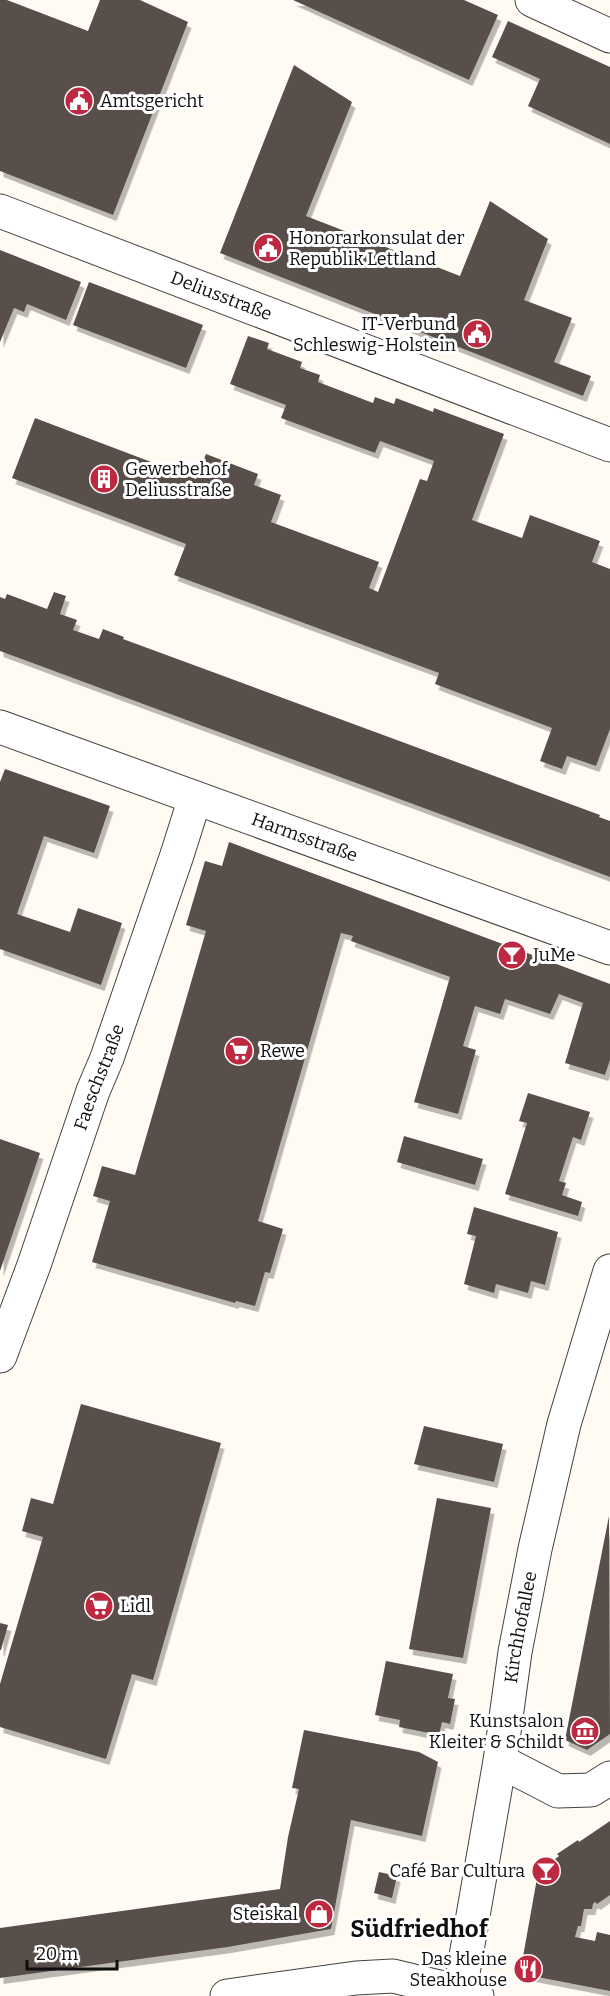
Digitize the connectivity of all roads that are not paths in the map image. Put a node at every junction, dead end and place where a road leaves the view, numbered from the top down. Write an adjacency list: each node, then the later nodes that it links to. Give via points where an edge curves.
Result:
1 (532, 0): 2 (street)
2 (610, 36)
3 (0, 211): 4 (street, Deliusstraße)
4 (610, 445)
5 (0, 727): 6 (street, Harmsstraße)
6 (195, 798): 7 (street, Harmsstraße); 9 (street, Faeschstraße)
7 (610, 948)
8 (610, 1271): 10 (street, Kirchhofallee, via 545,1501 515,1652)
9 (0, 1356)
10 (500, 1761): 11 (street, via 558,1791 591,1791); 12 (street, Kirchhofallee)
11 (610, 1778)
12 (465, 1995): 13 (street, via 393,1976)
13 (227, 1996)

